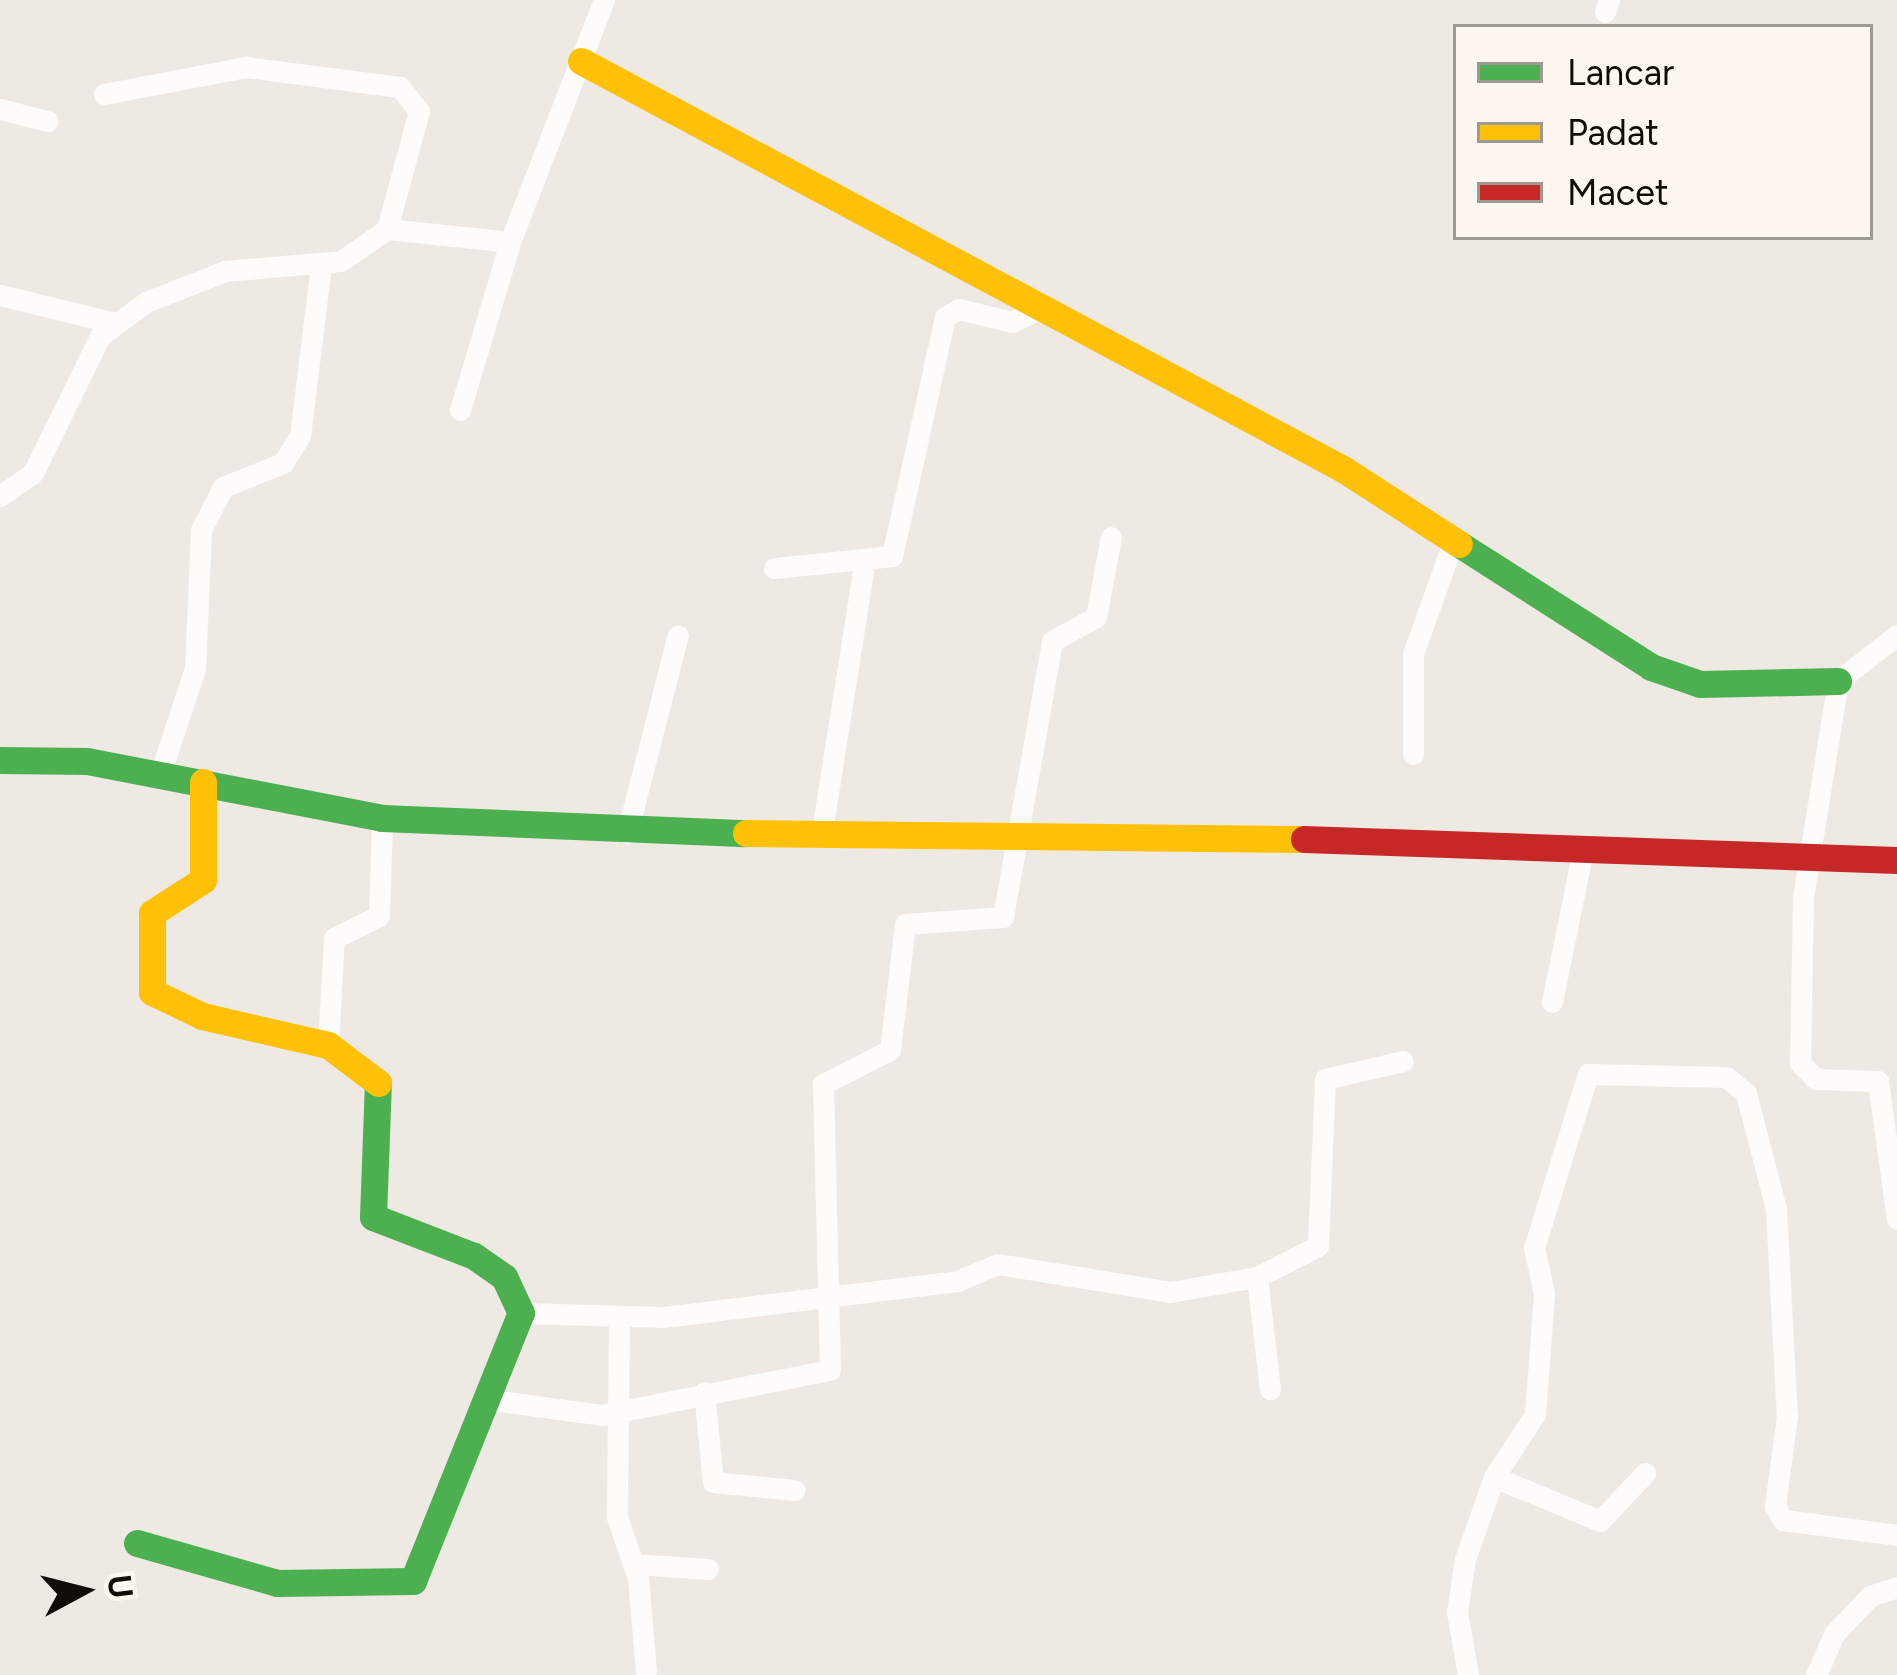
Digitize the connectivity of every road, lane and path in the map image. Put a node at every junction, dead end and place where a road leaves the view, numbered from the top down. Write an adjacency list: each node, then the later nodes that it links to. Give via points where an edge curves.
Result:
1 (604, 0): 2 (street)
2 (581, 61): 7 (street); 10 (street)
3 (104, 94): 6 (street, via 246,67 400,87 419,111)
4 (0, 109): 5 (street)
5 (47, 121)
6 (387, 229): 7 (street); 8 (street)
7 (510, 242): 12 (street)
8 (321, 266): 11 (street, via 225,271); 23 (street, via 300,436 278,466 230,480 202,530 195,669)
9 (0, 295): 11 (street)
10 (1041, 308): 15 (street); 16 (street, via 1012,322 959,309 945,317 913,427 899,545)
11 (111, 322): 13 (street, via 33,472)
12 (460, 410)
13 (0, 496)
14 (1111, 537): 28 (street, via 1096,617 1052,641)
15 (1455, 537): 20 (street, via 1589,634 1679,680); 21 (street, via 1413,654)
16 (864, 567): 17 (street); 27 (street)
17 (774, 568)
18 (678, 635): 26 (street)
19 (1897, 635): 20 (street)
20 (1838, 681): 30 (street)
21 (1413, 754)
22 (0, 760): 23 (street)
23 (160, 774): 24 (street)
24 (203, 782): 25 (street); 33 (street, via 203,880 152,913 152,992 202,1016)
25 (382, 818): 26 (street); 33 (street, via 379,916 334,938)
26 (627, 833): 27 (street)
27 (821, 837): 28 (street)
28 (1016, 838): 29 (street); 37 (street, via 1000,923 905,924 890,1050 823,1084)
29 (1583, 850): 30 (street); 32 (street)
30 (1813, 852): 31 (street); 35 (street, via 1800,1063 1816,1079 1878,1081)
31 (1897, 860)
32 (1552, 1002)
33 (328, 1045): 38 (street, via 382,1084 373,1217 474,1256 504,1277)
34 (1403, 1061): 36 (street, via 1325,1079 1318,1246)
35 (1897, 1219)
36 (1257, 1277): 37 (street, via 1170,1292 998,1264 957,1281); 40 (street)
37 (830, 1296): 39 (street); 41 (street, via 830,1370)
38 (520, 1313): 39 (street); 42 (street)
39 (619, 1320): 43 (street)
40 (1270, 1389)
41 (704, 1392): 43 (street); 46 (street, via 713,1482)
42 (484, 1400): 43 (street, via 560,1416); 48 (street, via 413,1581 277,1583)
43 (617, 1413): 49 (street, via 617,1517)
44 (1645, 1473): 45 (street, via 1600,1521)
45 (1494, 1477): 47 (street, via 1535,1414 1544,1375 1534,1248 1570,1152 1580,1082 1602,1072 1726,1077 1747,1093 1771,1159 1786,1416 1775,1506 1783,1520); 53 (street, via 1457,1612)
46 (795, 1490)
47 (1897, 1535)
48 (137, 1543)
49 (635, 1564): 50 (street); 52 (street)
50 (709, 1569)
51 (1897, 1587): 54 (street, via 1870,1596 1834,1634)
52 (646, 1671)
53 (1468, 1675)
54 (1816, 1675)

